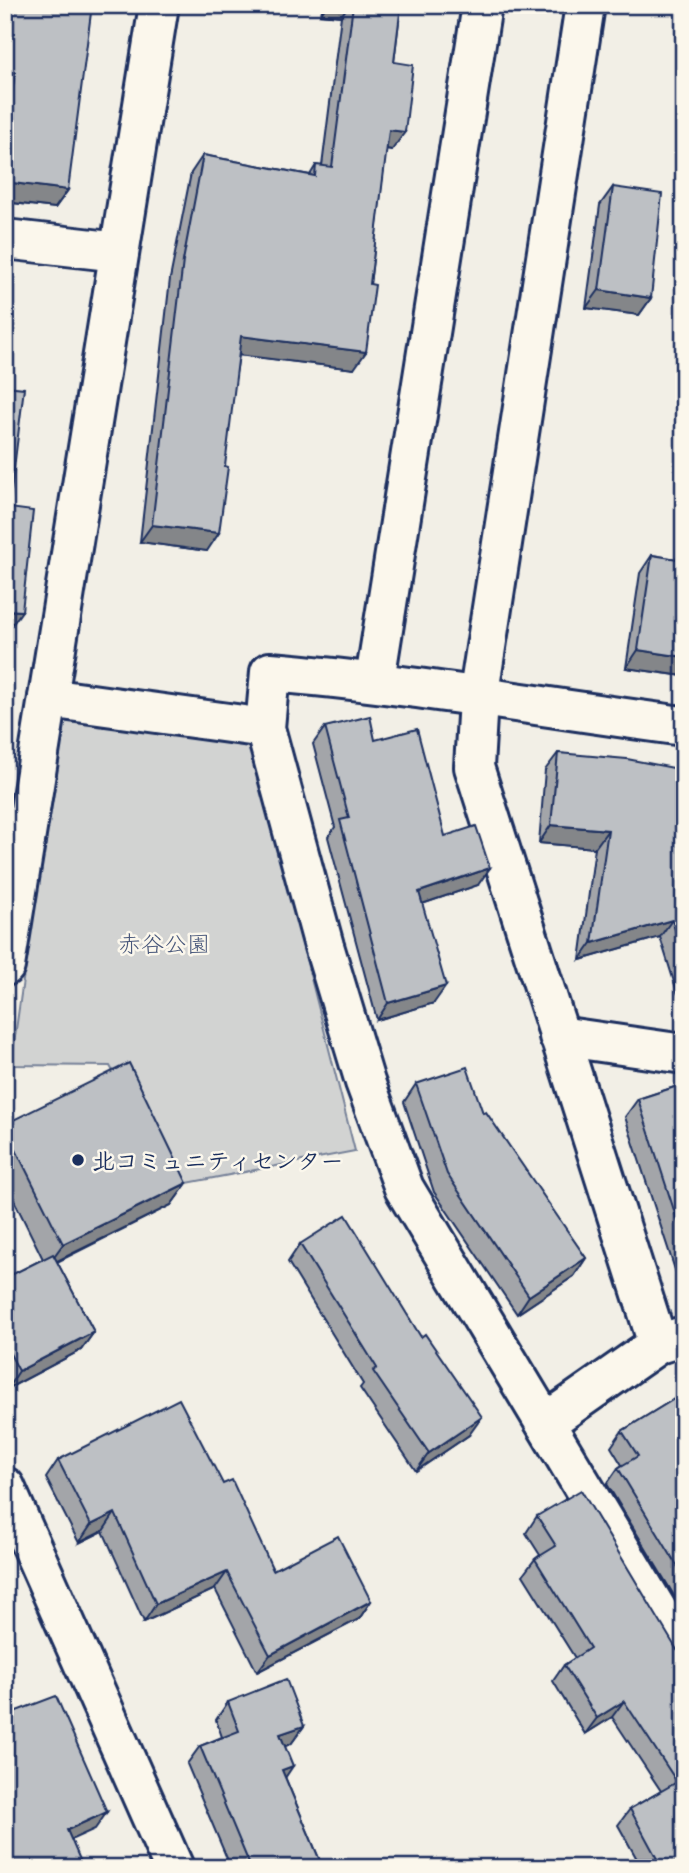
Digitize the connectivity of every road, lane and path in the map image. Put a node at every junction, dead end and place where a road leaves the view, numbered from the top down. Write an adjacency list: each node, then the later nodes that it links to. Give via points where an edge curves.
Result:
1 (159, 5): 5 (street)
2 (482, 5): 6 (street)
3 (585, 5): 8 (street)
4 (5, 239): 5 (street)
5 (120, 251): 7 (street)
6 (375, 680): 8 (street); 10 (street, via 270,672)
7 (48, 698): 10 (street); 11 (street)
8 (478, 699): 9 (street); 12 (street, via 474,766)
9 (684, 726)
10 (265, 728): 15 (street, via 365,1082 404,1188)
11 (5, 966)
12 (559, 1036): 13 (street); 14 (street)
13 (684, 1054)
14 (671, 1340): 15 (street)
15 (545, 1423): 17 (street)
16 (5, 1486): 18 (street)
17 (684, 1655)
18 (174, 1868)

